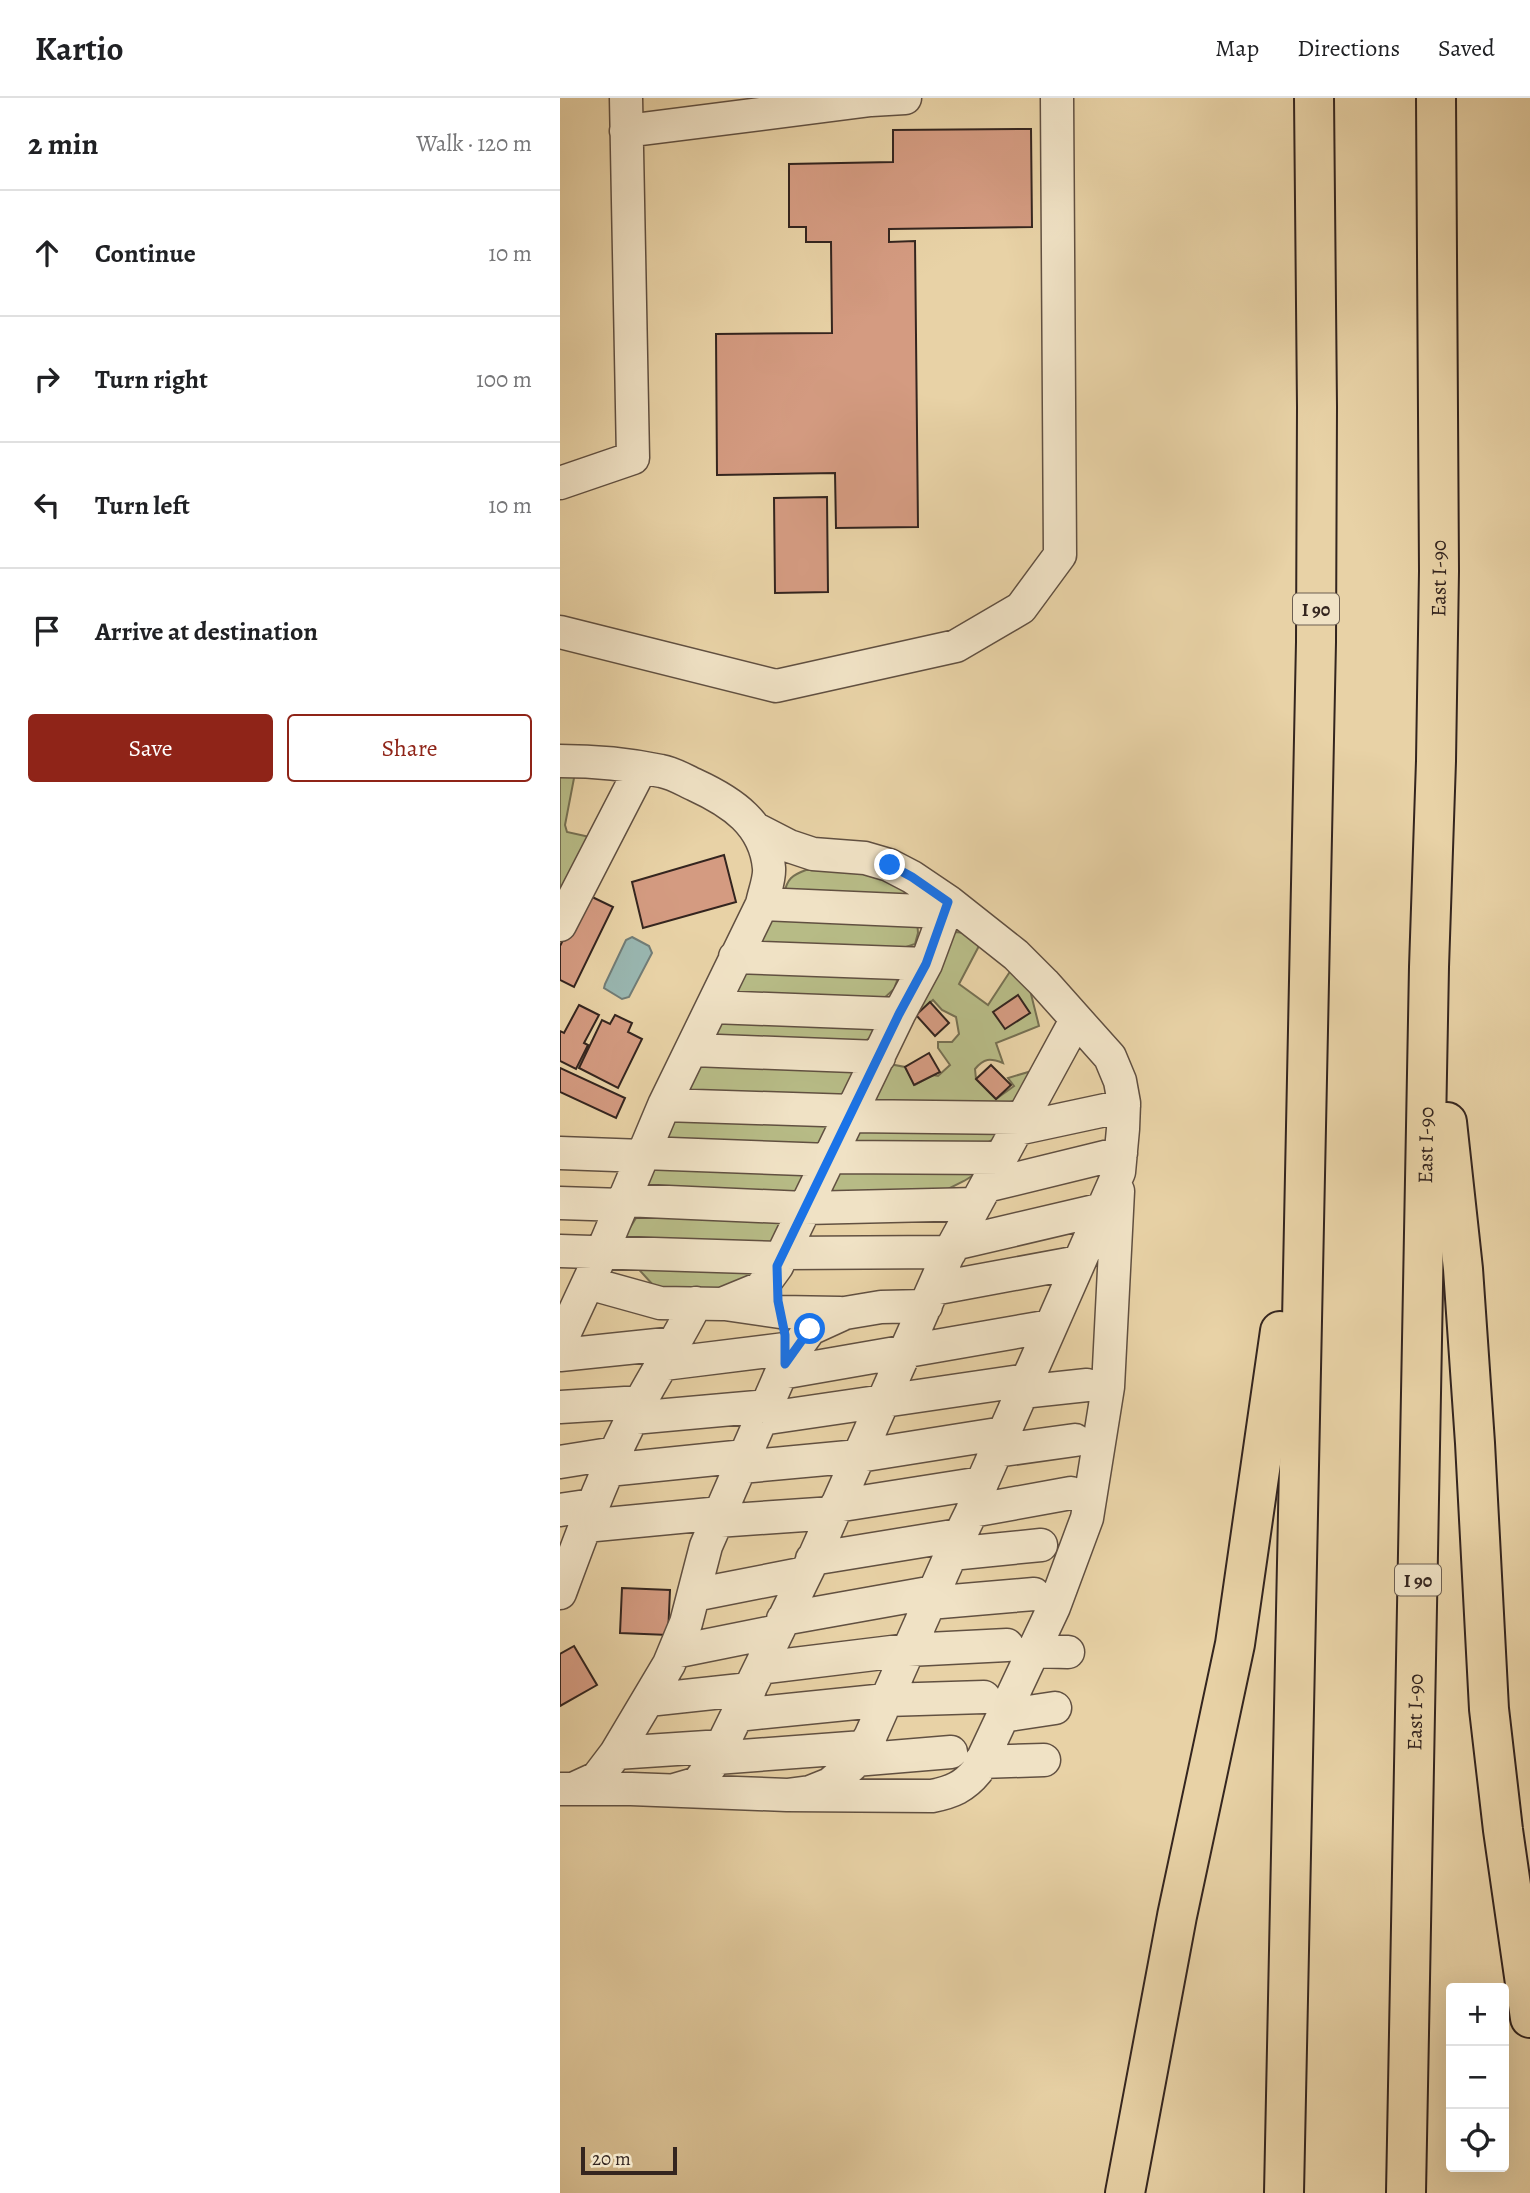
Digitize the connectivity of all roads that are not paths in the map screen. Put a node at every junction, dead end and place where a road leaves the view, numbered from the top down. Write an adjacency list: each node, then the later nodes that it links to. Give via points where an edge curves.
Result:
1 (626, 98): 6 (lane)
2 (905, 98): 6 (lane)
3 (1057, 98): 8 (lane, via 1060,555 1021,608 956,646 776,686)
4 (1314, 98): 26 (highway, I 90, via 1316,642)
5 (1436, 98): 17 (highway, East I-90 / I 90, via 1439,571)
6 (626, 131): 7 (lane, via 634,458)
7 (560, 482)
8 (560, 632)
9 (560, 761): 10 (lane)
10 (641, 768): 11 (lane, via 664,771 722,797); 14 (lane)
11 (756, 829): 12 (lane, via 769,871); 13 (lane, via 813,854 890,865 912,877)
12 (762, 904): 13 (lane); 15 (lane)
13 (946, 907): 16 (lane); 20 (lane, via 1016,955)
14 (560, 925)
15 (735, 957): 16 (lane); 18 (lane)
16 (926, 964): 19 (lane)
17 (1429, 967): 95 (highway, via 1463,1269 1489,1709); 98 (highway, East I-90 / I 90)
18 (713, 1007): 19 (lane); 21 (lane)
19 (899, 1014): 22 (lane)
20 (1076, 1020): 24 (lane, via 1110,1058 1121,1081); 27 (lane)
21 (692, 1050): 22 (lane); 23 (lane)
22 (879, 1057): 25 (lane)
23 (664, 1105): 25 (lane); 29 (lane)
24 (1124, 1106): 27 (lane); 32 (lane)
25 (852, 1114): 27 (lane); 30 (lane)
26 (1306, 1120): 96 (highway, via 1235,1644); 97 (highway, I 90)
27 (1020, 1124): 31 (lane)
28 (560, 1153): 29 (lane)
29 (644, 1154): 30 (lane); 35 (lane)
30 (830, 1158): 31 (lane); 36 (lane)
31 (1001, 1158): 33 (lane)
32 (1120, 1163): 33 (lane); 37 (lane); 78 (lane, via 1108,1387 1087,1518 1054,1607)
33 (981, 1195): 36 (lane); 38 (lane)
34 (560, 1203): 35 (lane)
35 (623, 1203): 36 (lane); 40 (lane)
36 (805, 1208): 41 (lane)
37 (1103, 1209): 38 (lane); 42 (lane)
38 (952, 1248): 41 (lane); 44 (lane)
39 (560, 1251): 40 (lane)
40 (602, 1253): 41 (lane); 43 (lane)
41 (780, 1259): 45 (lane, via 761,1288); 46 (lane)
42 (1079, 1262): 44 (lane); 48 (lane)
43 (576, 1296): 45 (lane); 49 (lane)
44 (929, 1297): 47 (lane); 50 (lane)
45 (709, 1304): 46 (lane); 51 (lane)
46 (780, 1311): 47 (lane); 53 (lane, via 785,1335)
47 (845, 1313): 53 (lane, via 810,1329)
48 (1051, 1326): 50 (lane); 55 (lane)
49 (560, 1343)
50 (905, 1352): 53 (lane); 56 (lane)
51 (670, 1353): 52 (lane); 53 (lane); 58 (lane)
52 (560, 1355)
53 (783, 1362): 59 (lane)
54 (1087, 1385): 55 (lane)
55 (1025, 1386): 56 (lane); 61 (lane)
56 (883, 1402): 59 (lane); 62 (lane)
57 (560, 1407): 58 (lane)
58 (637, 1410): 59 (lane); 64 (lane)
59 (764, 1412): 65 (lane)
60 (1075, 1440): 61 (lane)
61 (1000, 1442): 62 (lane); 70 (lane)
62 (859, 1456): 65 (lane); 67 (lane)
63 (560, 1462): 64 (lane)
64 (612, 1462): 65 (lane); 68 (lane)
65 (743, 1462): 69 (lane)
66 (1071, 1493): 70 (lane)
67 (835, 1510): 69 (lane); 70 (lane); 72 (lane)
68 (579, 1514): 69 (lane); 73 (lane)
69 (719, 1517): 75 (lane, via 706,1546)
70 (966, 1521): 71 (lane); 72 (lane); 76 (lane)
71 (1041, 1545)
72 (809, 1566): 75 (lane); 77 (lane)
73 (563, 1575)
74 (1034, 1594): 76 (lane)
75 (694, 1595): 80 (lane)
76 (931, 1598): 77 (lane); 79 (lane)
77 (781, 1625): 80 (lane); 82 (lane)
78 (1020, 1648): 79 (lane); 81 (lane); 85 (lane)
79 (908, 1650): 82 (lane); 84 (lane)
80 (674, 1652): 83 (lane)
81 (1068, 1652)
82 (749, 1691): 83 (lane); 84 (lane); 87 (lane)
83 (648, 1700): 88 (lane)
84 (886, 1700): 85 (lane); 89 (lane)
85 (993, 1707): 86 (lane); 90 (lane)
86 (1055, 1708)
87 (719, 1752): 88 (lane); 89 (lane); 93 (lane, via 698,1783)
88 (616, 1753): 92 (lane, via 597,1778)
89 (859, 1753): 90 (lane); 94 (lane, via 830,1784)
90 (966, 1757): 91 (lane); 94 (lane, via 977,1771 951,1792 932,1796)
91 (1044, 1760)
92 (567, 1789): 93 (lane)
93 (673, 1790): 94 (lane)
94 (787, 1795)
95 (1530, 2018)
96 (1125, 2193)
97 (1284, 2193)
98 (1406, 2193)

